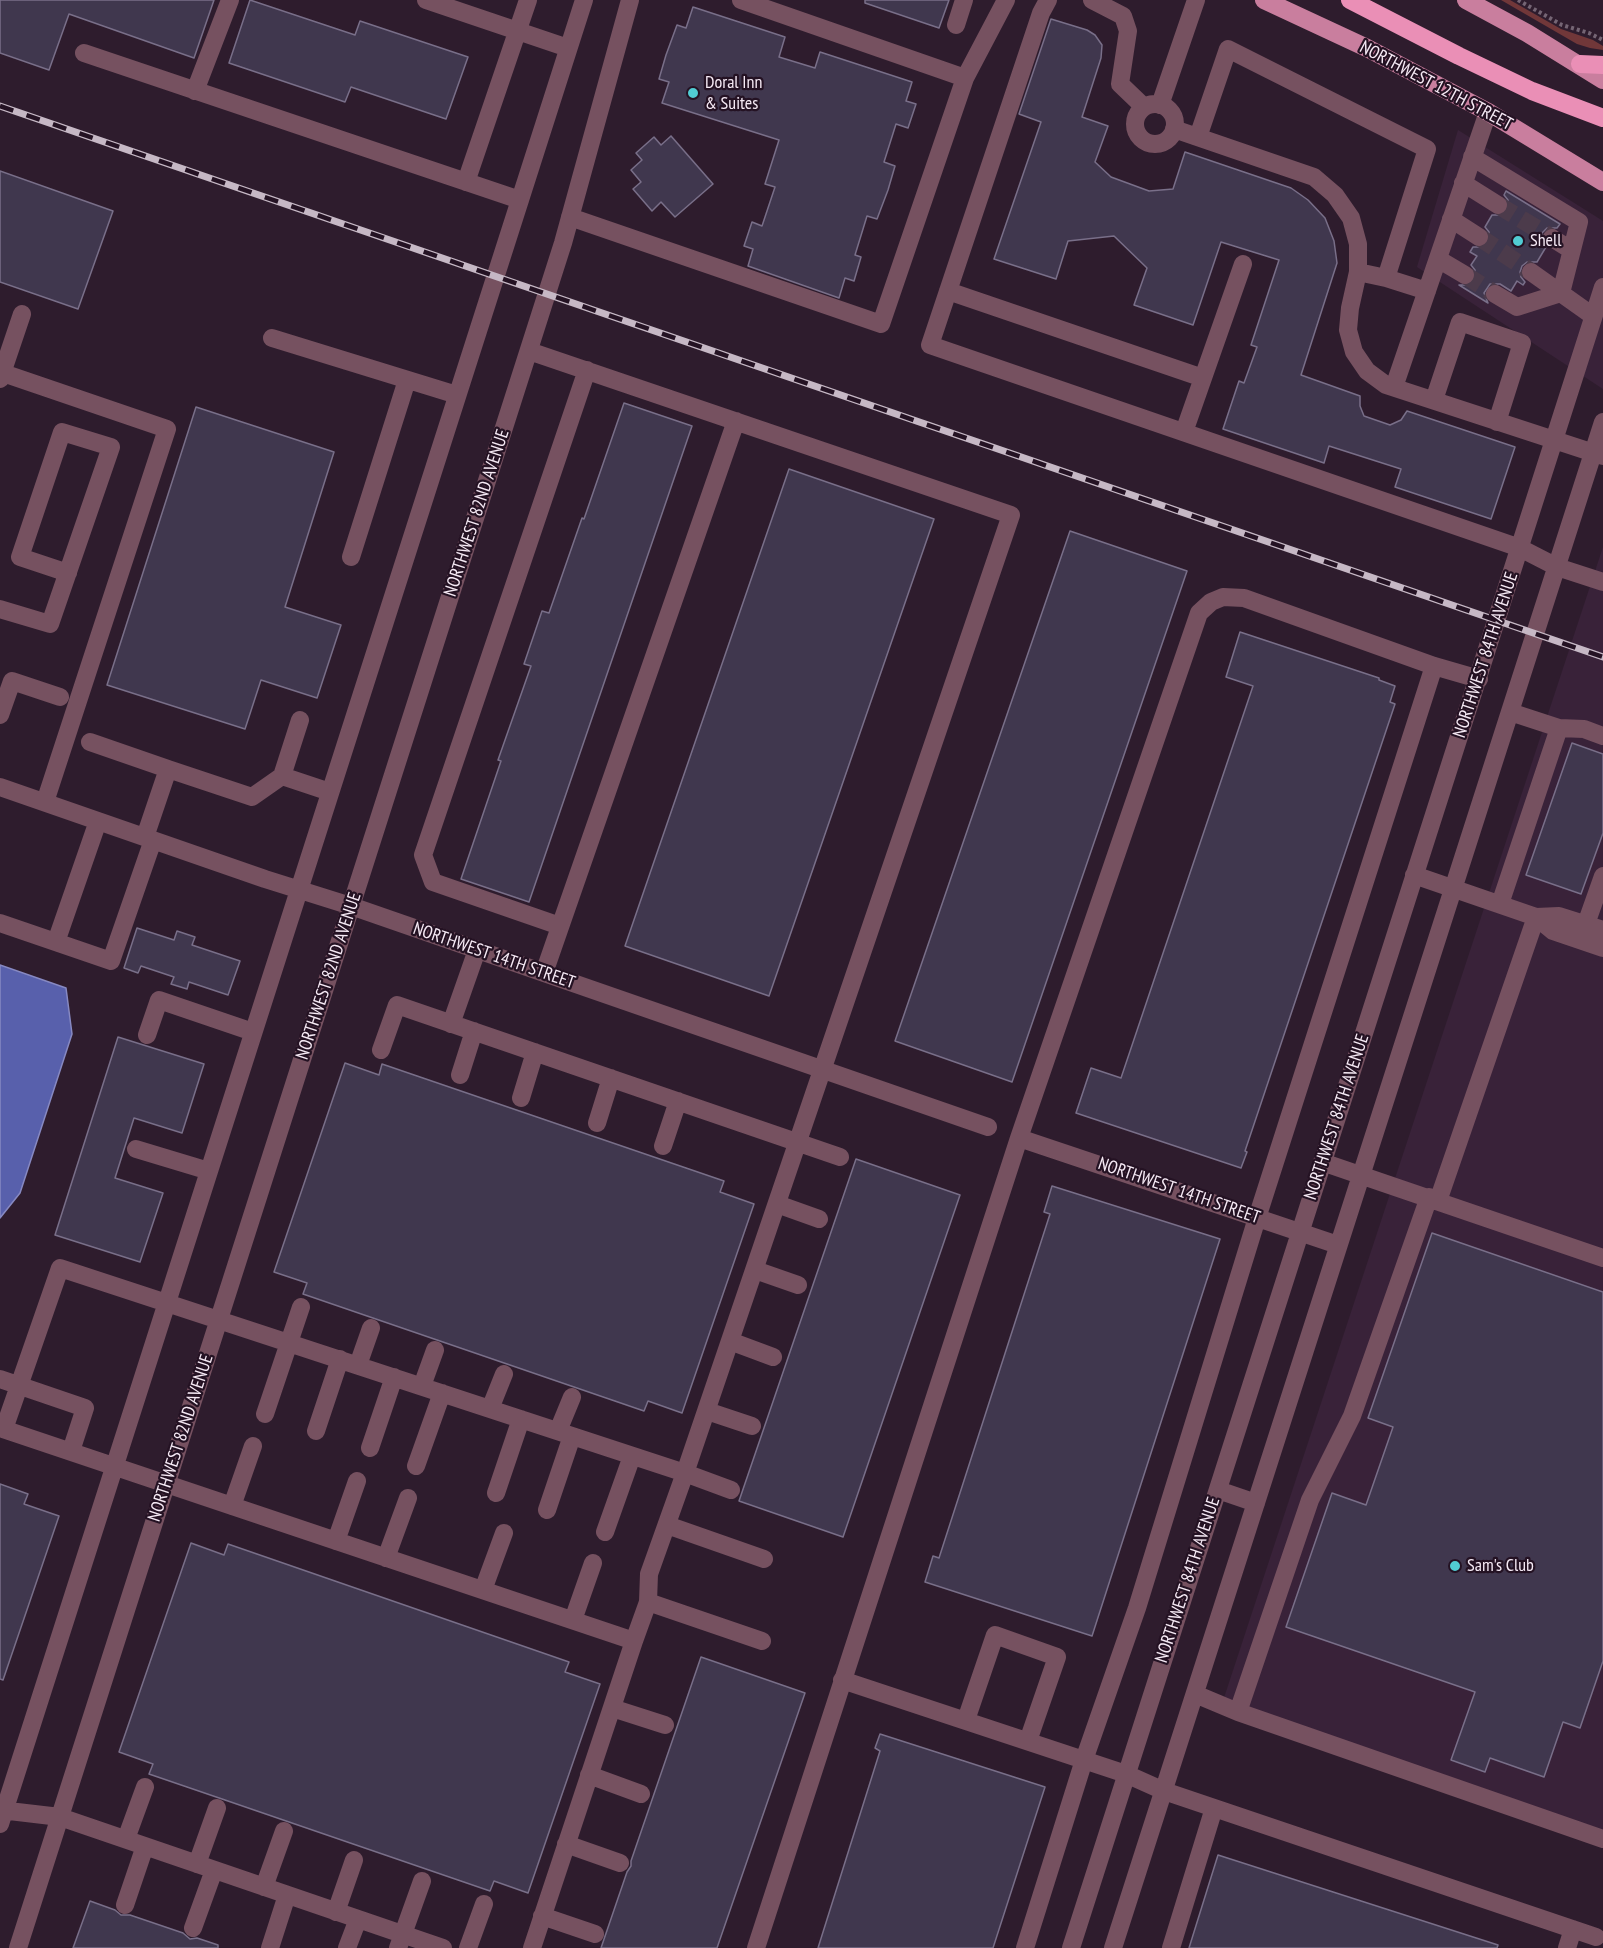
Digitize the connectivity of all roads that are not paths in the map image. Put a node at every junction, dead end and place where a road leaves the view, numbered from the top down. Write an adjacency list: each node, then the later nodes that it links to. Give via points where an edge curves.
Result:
1 (230, 0): 23 (street)
2 (426, 0): 16 (street)
3 (528, 0): 16 (street)
4 (584, 0): 17 (street)
5 (630, 0): 35 (street, NORTHWEST 82ND AVENUE)
6 (741, 0): 21 (street)
7 (964, 0): 15 (street)
8 (1006, 0): 21 (street)
9 (1048, 0): 47 (street)
10 (1092, 0): 24 (street, via 1123,16 1128,31 1120,84)
11 (1196, 0): 24 (street)
12 (1264, 0): 25 (main road, NORTHWEST 12TH STREET, via 1367,48)
13 (1350, 0): 26 (highway, via 1459,57)
14 (1466, 0): 19 (main road)
15 (956, 25)
16 (518, 31): 17 (street); 30 (street)
17 (568, 48): 33 (street)
18 (84, 53): 23 (street)
19 (1580, 64): 20 (highway); 22 (main road)
20 (1603, 65)
21 (965, 78): 35 (street, via 881,324)
22 (1603, 80)
23 (195, 91): 30 (street)
24 (1152, 106): 27 (street, via 1167,108); 27 (street, via 1138,112 1135,119 1143,140 1165,141)
25 (1488, 112): 29 (street); 32 (main road, NORTHWEST 12TH STREET)
26 (1603, 118)
27 (1174, 129): 28 (street)
28 (1198, 137): 42 (street, via 1314,177 1335,195 1351,218 1358,244); 45 (street, via 1228,50 1427,149)
29 (1472, 157): 31 (street); 39 (street, via 1579,222)
30 (466, 182): 33 (street)
31 (1464, 183): 34 (street); 36 (street)
32 (1603, 183)
33 (520, 200): 60 (street)
34 (1498, 205)
35 (570, 217): 54 (street, NORTHWEST 82ND AVENUE)
36 (1451, 219): 37 (street); 40 (street)
37 (1479, 237)
38 (1552, 237): 39 (street)
39 (1571, 250): 49 (street)
40 (1437, 259): 44 (street); 48 (street)
41 (1243, 264): 57 (street)
42 (1358, 272): 45 (street); 59 (street, via 1348,330 1354,352 1367,371)
43 (1531, 272): 49 (street)
44 (1465, 275)
45 (1386, 278): 48 (street)
46 (1603, 287): 52 (street, NORTHWEST 84TH AVENUE)
47 (948, 291): 57 (street); 65 (street, via 930,345)
48 (1427, 291): 59 (street)
49 (1561, 293): 50 (street, via 1518,307); 52 (street)
50 (1495, 294)
51 (22, 314): 56 (street)
52 (1593, 316): 66 (street, NORTHWEST 84TH AVENUE)
53 (272, 338): 58 (street)
54 (529, 351): 55 (street); 95 (street, NORTHWEST 82ND AVENUE)
55 (587, 370): 62 (street); 98 (street, via 423,855 433,882)
56 (1, 375): 87 (street, via 167,429)
57 (1203, 378): 65 (street)
58 (408, 380): 60 (street); 69 (street)
59 (1394, 387): 61 (street)
60 (457, 394): 86 (street)
61 (1434, 400): 63 (street); 63 (street, via 1460,321 1512,339 1522,343)
62 (736, 421): 98 (street); 110 (street, via 1011,515)
63 (1497, 422): 66 (street)
64 (1603, 422): 67 (street)
65 (1184, 432): 68 (street)
66 (1554, 441): 67 (street); 68 (street, NORTHWEST 84TH AVENUE)
67 (1598, 455): 70 (street)
68 (1520, 548): 70 (street); 75 (street, NORTHWEST 84TH AVENUE)
69 (351, 557)
70 (1557, 567): 72 (street); 77 (street)
71 (68, 573): 71 (street, via 111,447 62,432 20,556); 73 (street, via 50,624)
72 (1603, 582)
73 (0, 609)
74 (1434, 666): 75 (street); 117 (street, via 1244,598 1223,597 1204,607 1195,621); 127 (street)
75 (1479, 679): 90 (street, NORTHWEST 84TH AVENUE)
76 (60, 697): 78 (street, via 12,681)
77 (1510, 712): 80 (street); 92 (street)
78 (0, 715)
79 (300, 720): 84 (street)
80 (1559, 728): 81 (street, via 1584,729); 94 (street)
81 (1603, 736)
82 (90, 742): 83 (street)
83 (168, 769): 84 (street, via 252,797); 89 (street)
84 (282, 776): 86 (street)
85 (0, 787): 87 (street, NORTHWEST 14TH STREET)
86 (330, 792): 93 (street)
87 (45, 802): 88 (street, NORTHWEST 14TH STREET)
88 (98, 821): 89 (street, NORTHWEST 14TH STREET); 100 (street)
89 (149, 839): 93 (street, NORTHWEST 14TH STREET); 100 (street, via 111,961)
90 (1414, 875): 92 (street); 122 (street, NORTHWEST 84TH AVENUE)
91 (1603, 876): 99 (street)
92 (1452, 888): 94 (street); 124 (street)
93 (299, 889): 95 (street, NORTHWEST 14TH STREET); 106 (street)
94 (1500, 904): 96 (street)
95 (351, 906): 102 (street, NORTHWEST 14TH STREET); 136 (street, NORTHWEST 82ND AVENUE)
96 (1536, 917): 99 (street, via 1559,916); 101 (street, via 1553,931); 125 (street)
97 (0, 923): 100 (street)
98 (560, 926): 103 (street)
99 (1594, 927)
100 (56, 942)
101 (1603, 948)
102 (477, 950): 103 (street, NORTHWEST 14TH STREET); 104 (street)
103 (544, 973): 110 (street, NORTHWEST 14TH STREET)
104 (451, 1024): 105 (street); 108 (street, via 397,1005)
105 (474, 1031): 109 (street); 111 (street)
106 (253, 1032): 107 (street, via 159,1000); 123 (street)
107 (147, 1035)
108 (381, 1050)
109 (535, 1052): 112 (street); 113 (street)
110 (823, 1069): 116 (street, NORTHWEST 14TH STREET); 118 (street)
111 (460, 1075)
112 (612, 1078): 114 (street); 115 (street)
113 (521, 1098)
114 (678, 1101): 118 (street); 119 (street)
115 (597, 1123)
116 (988, 1127)
117 (1019, 1138): 127 (street, NORTHWEST 14TH STREET); 186 (street)
118 (798, 1142): 121 (street); 126 (street)
119 (663, 1146)
120 (136, 1149): 123 (street)
121 (840, 1157)
122 (1322, 1162): 124 (street); 129 (street, NORTHWEST 84TH AVENUE)
123 (209, 1172): 134 (street)
124 (1361, 1174): 125 (street); 130 (street)
125 (1433, 1199): 131 (street); 189 (street, via 1352,1416 1310,1500)
126 (777, 1204): 128 (street); 132 (street)
127 (1257, 1218): 129 (street, NORTHWEST 14TH STREET); 193 (street, via 1140,1597)
128 (819, 1219)
129 (1300, 1232): 130 (street, NORTHWEST 14TH STREET); 168 (street, NORTHWEST 84TH AVENUE)
130 (1338, 1245): 171 (street)
131 (1603, 1258)
132 (754, 1270): 133 (street); 138 (street)
133 (798, 1285)
134 (167, 1302): 136 (street); 146 (street, via 60,1268); 162 (street)
135 (301, 1307): 139 (street)
136 (219, 1320): 139 (street); 166 (street, NORTHWEST 82ND AVENUE)
137 (371, 1328): 142 (street)
138 (730, 1341): 141 (street); 151 (street)
139 (288, 1342): 142 (street); 152 (street)
140 (435, 1350): 147 (street)
141 (773, 1357)
142 (349, 1362): 144 (street); 156 (street)
143 (504, 1374): 150 (street)
144 (394, 1377): 147 (street); 159 (street)
145 (0, 1379): 146 (street)
146 (19, 1385): 155 (street); 160 (street, via 85,1408)
147 (422, 1386): 148 (street)
148 (442, 1393): 150 (street); 163 (street)
149 (572, 1397): 157 (street)
150 (490, 1409): 153 (street)
151 (706, 1411): 154 (street); 164 (street)
152 (265, 1414)
153 (521, 1419): 157 (street); 169 (street)
154 (752, 1426)
155 (2, 1429): 160 (street)
156 (316, 1431)
157 (565, 1434): 161 (street); 173 (street)
158 (253, 1446): 172 (street)
159 (370, 1448)
160 (71, 1451): 162 (street)
161 (632, 1456): 164 (street); 175 (street)
162 (114, 1466): 166 (street); 201 (street)
163 (416, 1466)
164 (686, 1473): 167 (street); 174 (street)
165 (357, 1481): 177 (street)
166 (166, 1484): 172 (street); 202 (street, NORTHWEST 82ND AVENUE)
167 (731, 1490)
168 (1218, 1490): 171 (street); 194 (street, NORTHWEST 84TH AVENUE)
169 (496, 1493)
170 (408, 1498): 178 (street)
171 (1256, 1503): 187 (street)
172 (232, 1506): 177 (street)
173 (547, 1510)
174 (667, 1525): 179 (street); 182 (street, via 649,1574)
175 (605, 1532)
176 (504, 1533): 181 (street)
177 (336, 1541): 178 (street)
178 (386, 1558): 181 (street)
179 (764, 1559)
180 (593, 1563): 183 (street)
181 (483, 1590): 183 (street)
182 (648, 1602): 184 (street); 185 (street)
183 (573, 1620): 184 (street)
184 (634, 1641): 188 (street)
185 (762, 1641)
186 (842, 1680): 190 (street); 230 (street)
187 (1194, 1694): 189 (street); 197 (street)
188 (612, 1708): 191 (street); 195 (street)
189 (1238, 1712): 205 (street)
190 (966, 1720): 192 (street); 192 (street, via 995,1635 1057,1657)
191 (665, 1725)
192 (1028, 1741): 193 (street)
193 (1084, 1760): 194 (street); 231 (street)
194 (1126, 1774): 197 (street); 232 (street, NORTHWEST 84TH AVENUE)
195 (589, 1776): 198 (street); 206 (street)
196 (145, 1786): 204 (street)
197 (1164, 1791): 200 (street); 233 (street)
198 (641, 1794)
199 (217, 1808): 210 (street)
200 (1214, 1808): 220 (street); 234 (street)
201 (2, 1814): 202 (street)
202 (60, 1817): 204 (street); 224 (street, NORTHWEST 82ND AVENUE)
203 (284, 1831): 212 (street)
204 (126, 1839): 207 (street)
205 (1603, 1839)
206 (566, 1844): 209 (street); 217 (street)
207 (145, 1846): 210 (street); 215 (street)
208 (354, 1860): 216 (street)
209 (620, 1863)
210 (205, 1867): 212 (street); 219 (street)
211 (422, 1881): 223 (street)
212 (264, 1887): 213 (street)
213 (287, 1895): 216 (street); 225 (street)
214 (484, 1904): 228 (street)
215 (125, 1905)
216 (336, 1912): 218 (street)
217 (542, 1916): 221 (street); 229 (street)
218 (358, 1919): 223 (street); 226 (street)
219 (193, 1928)
220 (1573, 1929): 222 (street); 235 (street)
221 (596, 1934)
222 (1596, 1937)
223 (401, 1941): 227 (street)
224 (18, 1948)
225 (270, 1948)
226 (347, 1948)
227 (443, 1948)
228 (468, 1948)
229 (532, 1948)
230 (756, 1948)
231 (1025, 1948)
232 (1071, 1948)
233 (1113, 1948)
234 (1171, 1948)
235 (1567, 1948)

